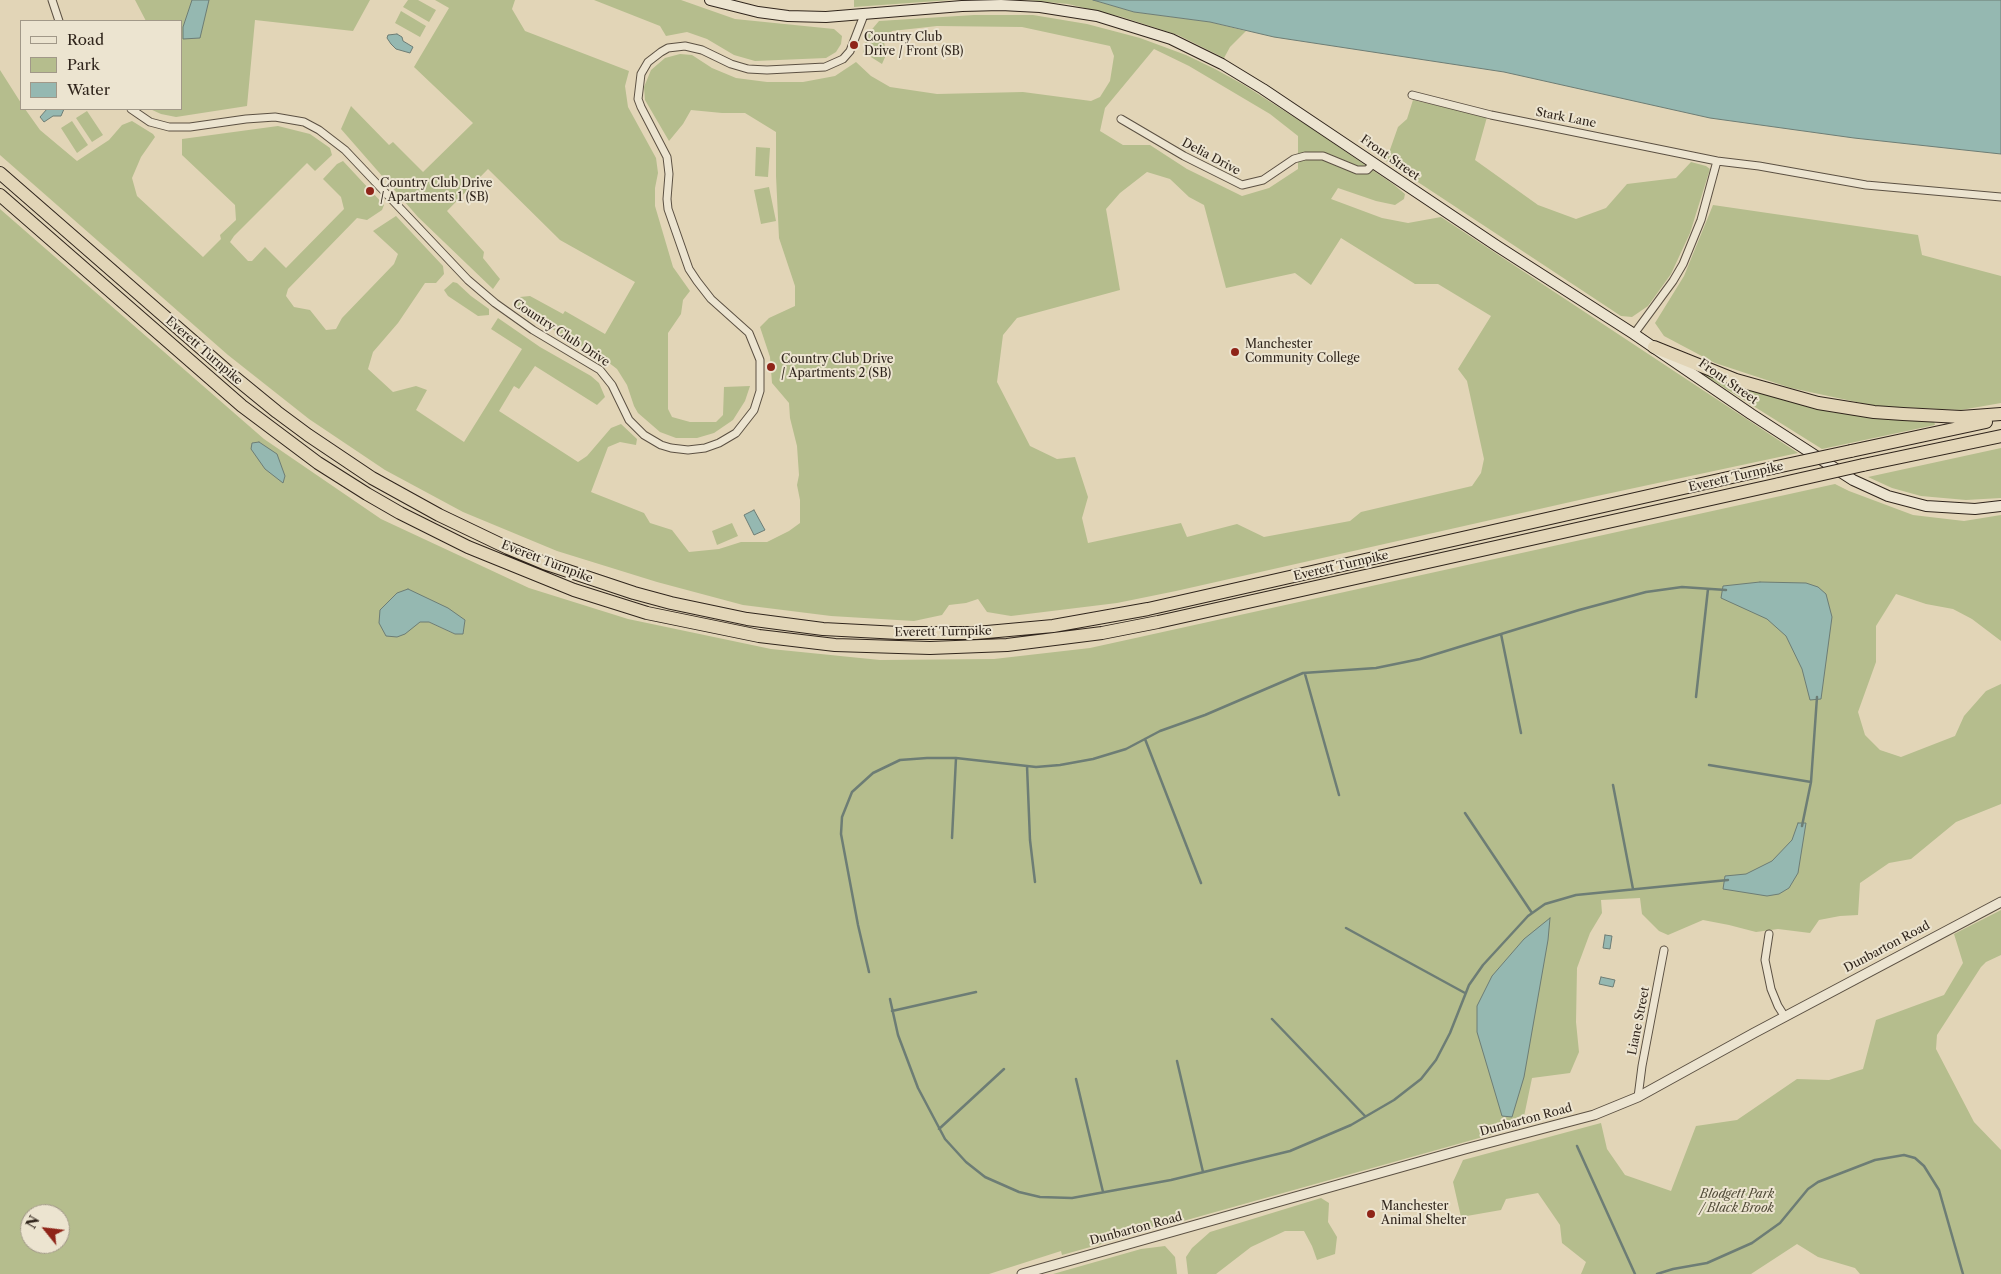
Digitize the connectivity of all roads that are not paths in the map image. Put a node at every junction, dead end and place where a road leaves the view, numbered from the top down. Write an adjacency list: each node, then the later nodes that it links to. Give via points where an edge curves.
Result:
1 (52, 0): 4 (street)
2 (710, 0): 3 (main road, Front Street, via 774,14)
3 (864, 15): 6 (street, Country Club Drive, via 850,50 843,59 825,66 748,69 685,46 661,52 648,62 641,74 638,99 667,157 670,174 668,209 689,269 711,299 749,334 760,360 760,391 749,418 728,438 696,449 671,448 644,435 629,420 612,384 600,370 533,330 468,280 345,150 319,130 304,122 275,117 169,127 150,122); 9 (main road, Front Street, via 962,6 1020,6 1078,12 1134,27 1171,39 1239,74)
4 (59, 20)
5 (1412, 95): 8 (street, Stark Lane)
6 (133, 110)
7 (1122, 119): 9 (street, Delia Drive, via 1242,186 1263,180 1294,159 1305,156 1323,156 1357,170 1367,170)
8 (1717, 161): 12 (street, Stark Lane, via 1866,185); 13 (street, via 1701,220 1683,264)
9 (1374, 163): 13 (main road, Front Street)
10 (0, 173): 16 (highway, Everett Turnpike, bridge, via 277,412 331,452 439,516 508,548 634,593 746,618 823,629 899,634 976,633 1062,624 1148,609)
11 (0, 195): 17 (highway, Everett Turnpike, bridge, via 242,406 318,463 383,504 468,547 574,590 656,615 759,636 835,645 930,648 1007,645 1102,633)
12 (2001, 197)
13 (1634, 334): 14 (main road, Front Street)
14 (1654, 347): 15 (highway, via 1736,380 1818,403 1903,414 1961,417); 18 (main road, Front Street, via 1853,480 1879,492 1926,506 1975,509)
15 (2001, 414)
16 (2001, 419)
17 (2001, 436)
18 (2001, 506)
19 (2001, 902): 22 (street, Dunbarton Road)
20 (1769, 934): 22 (street, via 1765,960 1771,989)
21 (1664, 950): 23 (street, Liane Street)
22 (1785, 1017): 23 (street, Dunbarton Road)
23 (1638, 1098): 24 (street, Dunbarton Road, via 1594,1115)
24 (1022, 1274)

